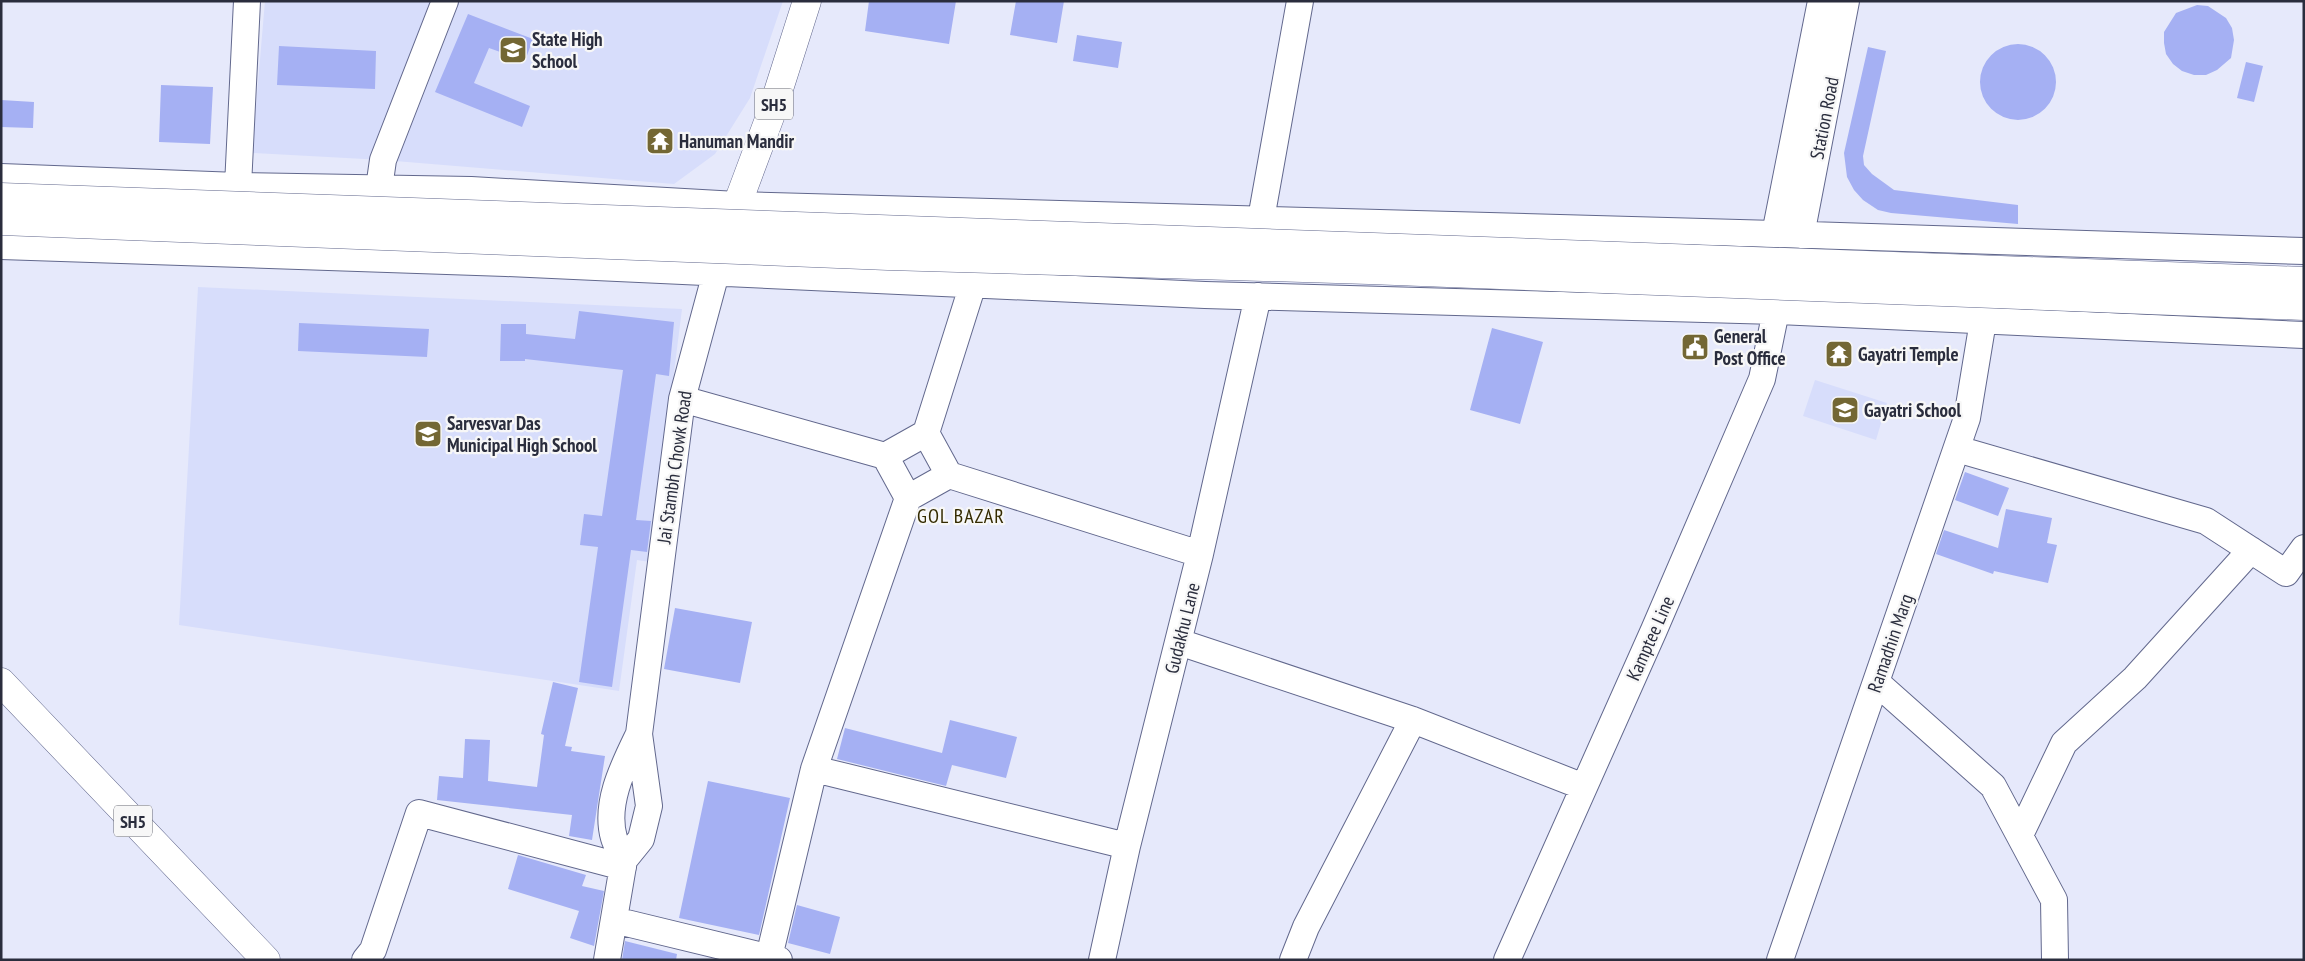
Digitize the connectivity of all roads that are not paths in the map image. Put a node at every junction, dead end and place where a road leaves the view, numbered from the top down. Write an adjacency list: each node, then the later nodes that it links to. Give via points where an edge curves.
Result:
1 (247, 1): 8 (street)
2 (445, 1): 9 (street, via 383,160)
3 (807, 1): 11 (main road, SH5, via 771,114)
4 (1300, 1): 12 (street)
5 (1821, 1): 14 (street, Station Road)
6 (1846, 1): 15 (street, Station Road)
7 (1, 177): 8 (street)
8 (238, 186): 9 (street)
9 (379, 188): 11 (street)
10 (1, 197): 19 (main road, bridge)
11 (736, 205): 12 (street); 18 (street, Jai Stambh Chowk Road)
12 (1260, 219): 14 (street)
13 (1, 221): 22 (main road, bridge)
14 (1775, 234): 15 (street)
15 (1801, 235): 17 (street)
16 (1, 246): 18 (street)
17 (2304, 251)
18 (715, 272): 20 (street); 26 (street, Jai Stambh Chowk Road)
19 (2304, 282)
20 (973, 284): 21 (street); 27 (street)
21 (1258, 296): 23 (street); 34 (street, Gudakhu Lane)
22 (2304, 306)
23 (1776, 311): 24 (street); 41 (street, Kamptee Line, via 1762,379)
24 (1983, 321): 25 (street); 28 (street, Ramadhin Marg, via 1967,418)
25 (2304, 335)
26 (682, 399): 29 (street); 39 (street, Jai Stambh Chowk Road)
27 (926, 433): 29 (street); 30 (street)
28 (1957, 449): 33 (street, via 2206,521); 37 (street, Ramadhin Marg)
29 (885, 456): 31 (street)
30 (949, 475): 31 (street); 34 (street)
31 (908, 498): 40 (street)
32 (2304, 548): 33 (street, via 2286,573)
33 (2250, 550): 42 (street, via 2135,678 2064,743)
34 (1200, 554): 35 (street, Gudakhu Lane)
35 (1179, 642): 38 (street); 43 (street, Gudakhu Lane)
36 (1, 682): 48 (main road, SH5)
37 (1876, 682): 42 (street, via 1993,786); 54 (street, Ramadhin Marg)
38 (1413, 720): 41 (street); 52 (street, via 1306,927)
39 (639, 734): 44 (street, Jai Stambh Chowk Road, via 624,766 612,805 614,838); 44 (street, Jai Stambh Chowk Road, via 649,806 641,839)
40 (814, 768): 43 (street); 46 (street)
41 (1584, 787): 53 (street, Kamptee Line)
42 (2020, 835): 47 (street, via 2054,900)
43 (1127, 846): 51 (street, Gudakhu Lane)
44 (623, 863): 45 (street, Jai Stambh Chowk Road); 49 (street, via 419,813 373,950)
45 (614, 920): 46 (street); 50 (street, Jai Stambh Chowk Road)
46 (774, 958)
47 (2062, 958)
48 (266, 960)
49 (364, 960)
50 (607, 960)
51 (1102, 960)
52 (1293, 960)
53 (1507, 960)
54 (1780, 960)

